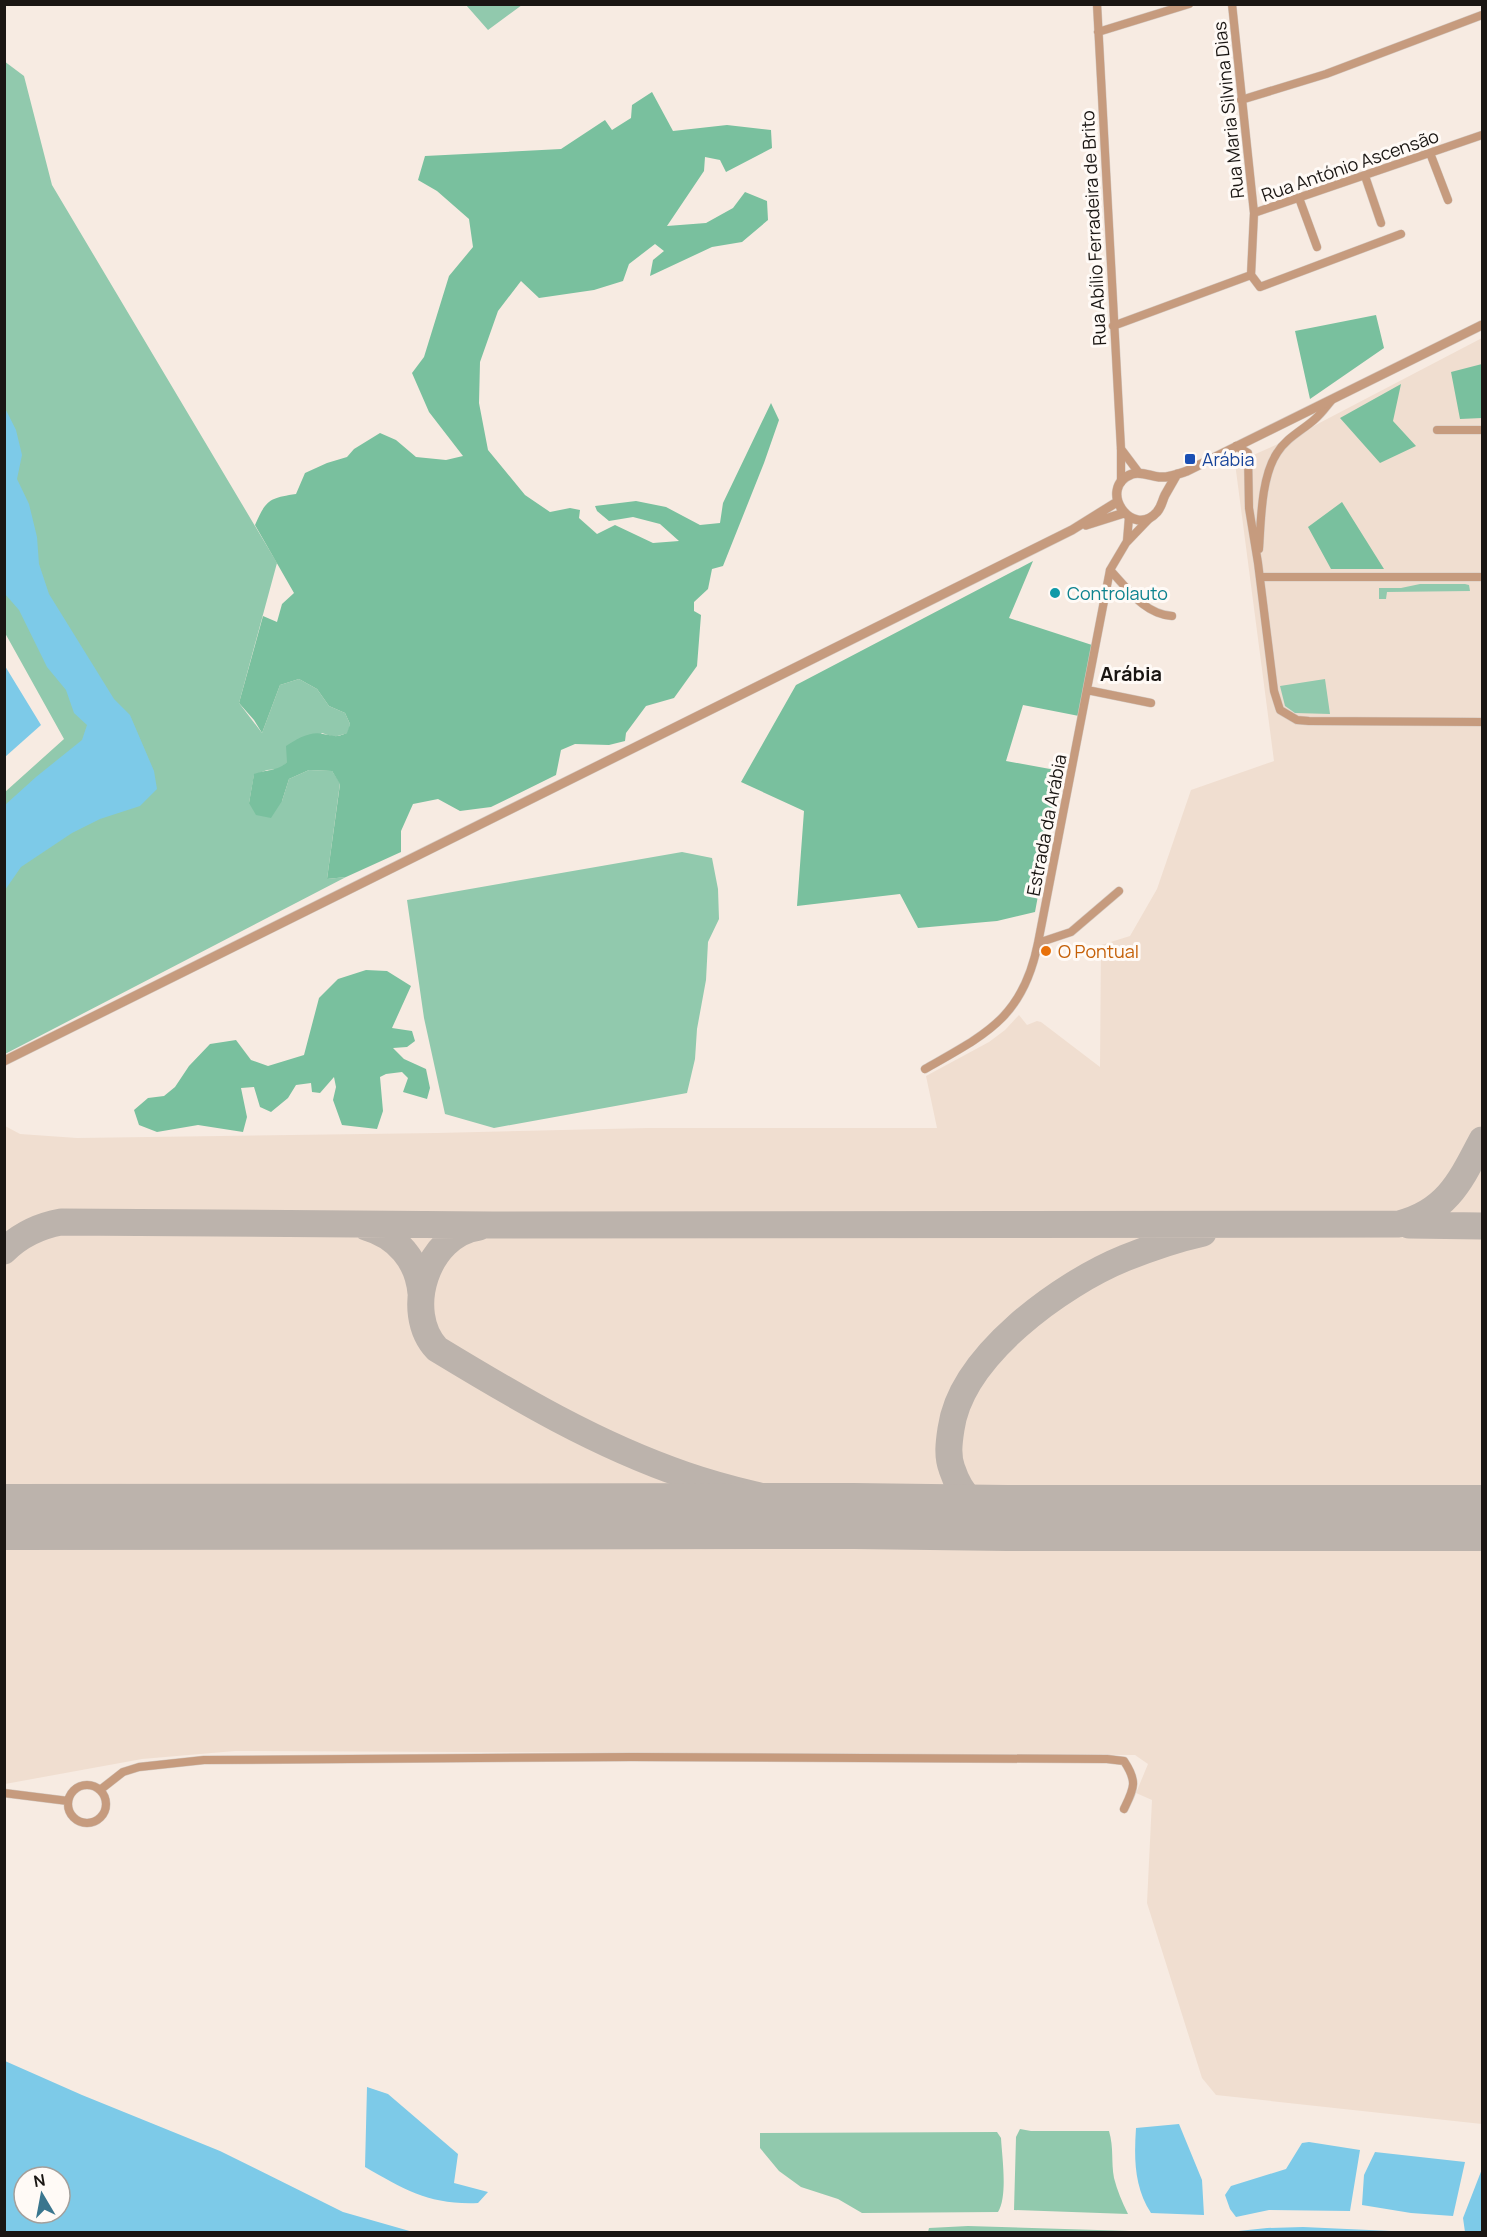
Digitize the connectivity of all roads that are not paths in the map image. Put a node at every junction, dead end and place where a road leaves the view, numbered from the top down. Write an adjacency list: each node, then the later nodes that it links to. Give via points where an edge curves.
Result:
1 (1097, 4): 5 (street, Rua Abílio Ferradeira de Brito)
2 (1189, 4): 5 (street)
3 (1232, 4): 6 (street, Rua Maria Silvina Dias)
4 (1482, 15): 6 (street, via 1326,74)
5 (1098, 32): 18 (street, Rua Abílio Ferradeira de Brito)
6 (1241, 100): 12 (street, Rua Maria Silvina Dias)
7 (1482, 135): 8 (street, Rua António Ascensão)
8 (1430, 153): 9 (street, Rua António Ascensão); 11 (street)
9 (1365, 176): 10 (street, Rua António Ascensão); 13 (street)
10 (1299, 198): 12 (street, Rua António Ascensão); 15 (street)
11 (1448, 200)
12 (1254, 213): 16 (street, Rua António Ascensão)
13 (1381, 223)
14 (1401, 234): 16 (street, via 1260,287)
15 (1317, 248)
16 (1251, 275): 18 (street)
17 (1482, 325): 19 (street)
18 (1113, 326): 23 (street, Rua Abílio Ferradeira de Brito)
19 (1332, 399): 22 (street); 33 (street, via 1272,461 1262,508)
20 (1437, 430): 21 (street)
21 (1482, 430)
22 (1236, 446): 25 (street); 33 (street, via 1248,453 1249,508)
23 (1121, 449): 24 (street); 26 (street, Rua Abílio Ferradeira de Brito)
24 (1144, 474): 25 (street); 26 (street, via 1130,475); 27 (street, via 1158,481)
25 (1177, 474): 27 (street)
26 (1121, 482): 28 (street)
27 (1164, 498): 30 (street, via 1160,509)
28 (1117, 501): 29 (street); 31 (street)
29 (1126, 515): 30 (street); 31 (street); 32 (street)
30 (1150, 518): 32 (street)
31 (1072, 530): 43 (street)
32 (1126, 543): 34 (street, Estrada da Arábia)
33 (1258, 563): 35 (street)
34 (1110, 570): 37 (street, via 1148,610); 38 (street, Estrada da Arábia)
35 (1260, 577): 36 (street); 40 (street, via 1276,702 1287,716 1331,722)
36 (1482, 577)
37 (1172, 616)
38 (1087, 690): 39 (street); 42 (street, Estrada da Arábia)
39 (1151, 703)
40 (1482, 722)
41 (1119, 891): 42 (street, via 1071,932)
42 (1038, 944): 44 (street, Estrada da Arábia, via 1022,993 997,1024)
43 (4, 1061)
44 (925, 1069)
45 (100, 1790): 47 (street, via 82,1785); 47 (street, via 105,1799 104,1811 91,1822 74,1818); 48 (street, via 123,1772 139,1767 204,1760 1107,1759 1124,1761 1131,1771 1135,1786)
46 (4, 1793): 47 (street)
47 (68, 1801)
48 (1124, 1809)

